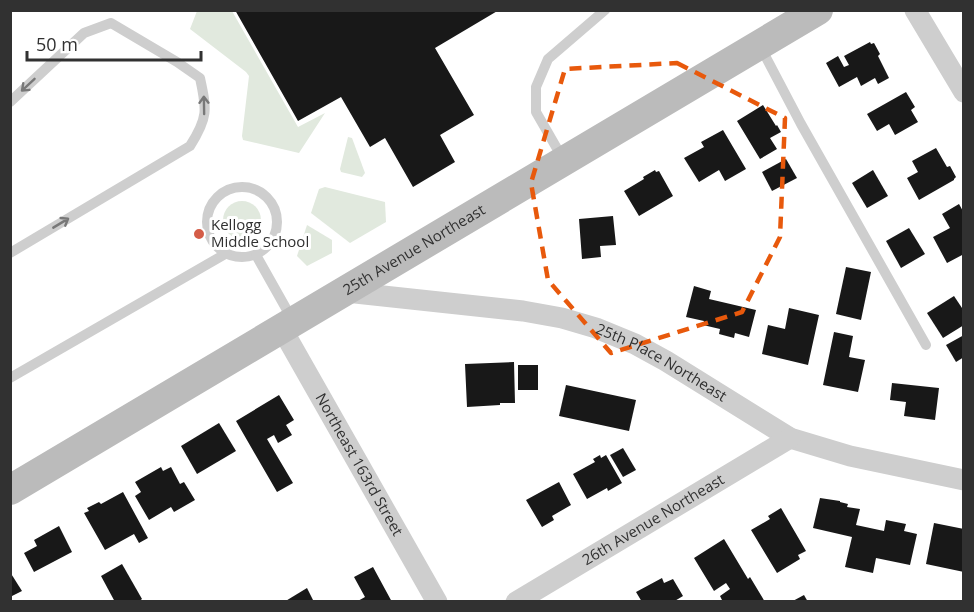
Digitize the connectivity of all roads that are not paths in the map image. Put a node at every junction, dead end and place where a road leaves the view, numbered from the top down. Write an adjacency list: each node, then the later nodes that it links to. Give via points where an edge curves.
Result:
1 (605, 10): 7 (lane, via 548,59 536,87 536,112)
2 (818, 10): 4 (street, 25th Avenue Northeast)
3 (915, 10): 5 (street)
4 (760, 46): 7 (street, 25th Avenue Northeast); 13 (lane)
5 (963, 92)
6 (10, 102): 8 (lane, one-way to 6, via 190,146 201,128 206,105 200,78 111,23 84,33)
7 (564, 162): 11 (street, 25th Avenue Northeast)
8 (10, 253)
9 (227, 253): 10 (lane); 10 (lane, via 213,242 208,231 209,208 225,190 247,186 267,196 278,217 273,240); 14 (lane)
10 (256, 255): 12 (lane)
11 (346, 292): 12 (street, 25th Avenue Northeast); 15 (street, 25th Place Northeast, via 523,311 596,328 666,361)
12 (288, 326): 17 (street, 25th Avenue Northeast); 18 (street, Northeast 163rd Street)
13 (926, 345)
14 (10, 378)
15 (790, 438): 16 (street, 25th Place Northeast, via 850,456); 19 (street, 26th Avenue Northeast)
16 (963, 480)
17 (10, 490)
18 (437, 602)
19 (516, 602)

